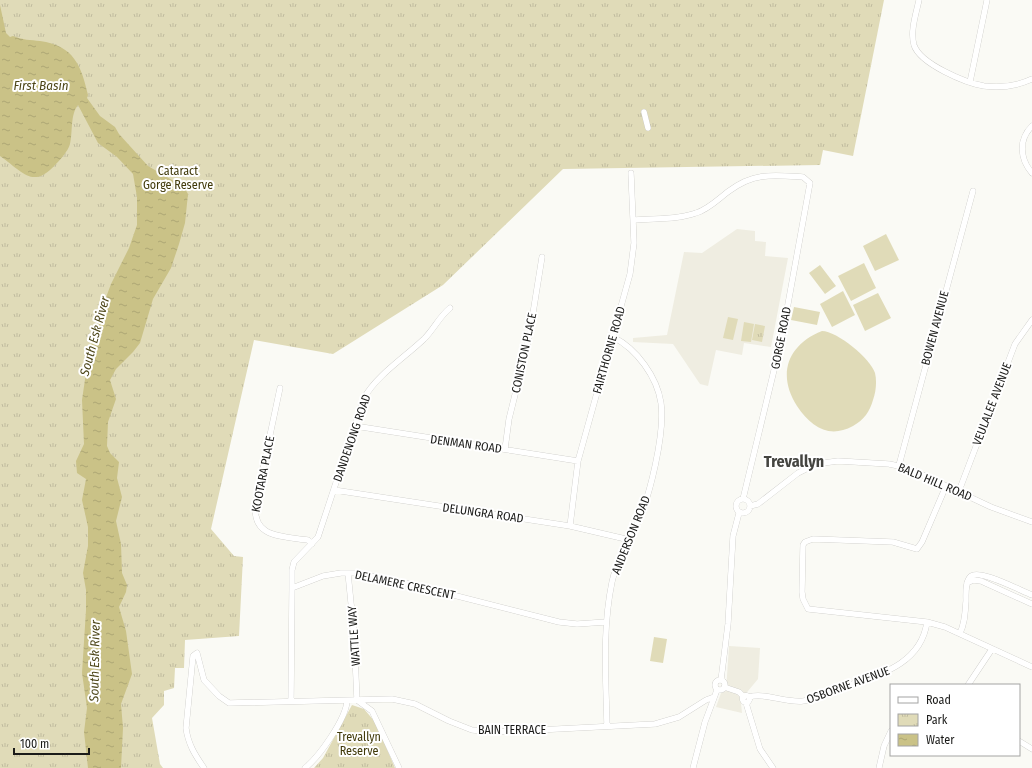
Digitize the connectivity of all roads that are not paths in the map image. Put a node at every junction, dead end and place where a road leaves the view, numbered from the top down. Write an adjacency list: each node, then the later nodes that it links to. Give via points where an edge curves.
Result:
1 (919, 0): 4 (street, via 913,39 917,51 932,64)
2 (987, 0): 4 (street)
3 (1032, 79): 4 (street, via 1004,86)
4 (970, 82)
5 (644, 112): 7 (street)
6 (1032, 126): 9 (street, via 1025,136 1022,151 1025,163)
7 (648, 128)
8 (631, 173): 11 (street, FAIRTHORNE ROAD)
9 (1032, 173)
10 (973, 191): 20 (street, BOWEN AVENUE)
11 (634, 220): 15 (street, FAIRTHORNE ROAD, via 630,274); 24 (street, GORGE ROAD, via 696,213 712,205 738,184 756,176 806,178 810,183 782,337)
12 (542, 257): 18 (street, CONISTON PLACE, via 529,338)
13 (450, 308): 17 (street, DANDENONG ROAD, via 441,315 423,340 368,391)
14 (1032, 320): 23 (street, VEULALEE AVENUE, via 1015,344)
15 (613, 337): 19 (street, FAIRTHORNE ROAD); 29 (street, ANDERSON ROAD, via 629,347 650,374 661,404 659,441 650,486)
16 (280, 388): 30 (street, KOOTARA PLACE, via 256,501 255,518 269,534 308,540)
17 (355, 426): 18 (street, DENMAN ROAD); 22 (street, DANDENONG ROAD)
18 (504, 449): 19 (street, DENMAN ROAD)
19 (578, 461): 28 (street, FAIRTHORNE ROAD)
20 (899, 465): 21 (street, BALD HILL ROAD); 25 (street, BALD HILL ROAD, via 838,461 816,464 798,473 758,504)
21 (946, 486): 23 (street, BALD HILL ROAD); 37 (street, via 917,550 893,542 808,540 803,545 802,592 805,605 812,610)
22 (334, 490): 28 (street, DELUNGRA ROAD); 30 (street, DANDENONG ROAD, via 318,537)
23 (959, 492): 27 (street, BALD HILL ROAD)
24 (743, 499): 25 (street, via 747,500); 26 (street, via 738,500 736,504)
25 (750, 506): 26 (street, via 746,513)
26 (739, 513): 41 (street, via 732,536 728,624)
27 (1032, 522)
28 (570, 526): 29 (street, DELUNGRA ROAD)
29 (630, 540): 36 (street, ANDERSON ROAD, via 615,570)
30 (312, 544): 33 (street, DANDENONG ROAD, via 294,562)
31 (348, 573): 33 (street, DELAMERE CRESCENT, via 323,576); 36 (street, DELAMERE CRESCENT, via 398,581 559,622); 48 (street, WATTLE WAY)
32 (967, 583): 34 (street, via 970,576 979,573); 35 (street, via 973,580 981,581); 38 (street, via 964,625)
33 (292, 588): 49 (street)
34 (1032, 595)
35 (1032, 604)
36 (606, 622): 52 (street, ANDERSON ROAD)
37 (927, 622): 38 (street); 47 (street, OSBORNE AVENUE, via 920,646 904,661 886,672 805,701 785,701 759,695)
38 (960, 634): 39 (street)
39 (992, 649): 40 (street); 42 (street)
40 (1032, 667)
41 (721, 680): 43 (street); 44 (street, via 715,684)
42 (969, 684)
43 (724, 687): 44 (street); 47 (street, via 739,692)
44 (717, 690): 45 (street)
45 (714, 697): 52 (street, BAIN TERRACE, via 669,721); 59 (street)
46 (378, 699): 48 (street, BAIN TERRACE); 51 (street); 52 (street, BAIN TERRACE, via 415,704 462,727 484,732)
47 (746, 699): 60 (street, via 760,749)
48 (358, 700): 50 (street, BAIN TERRACE); 51 (street)
49 (291, 701): 50 (street, BAIN TERRACE); 56 (street, BAIN TERRACE, via 226,702 204,680 197,652 193,656 186,728 187,739)
50 (347, 701): 57 (street, via 345,710 322,751)
51 (372, 711): 58 (street)
52 (607, 727)
53 (890, 733): 61 (street)
54 (1020, 742): 55 (street)
55 (1032, 749)
56 (204, 768)
57 (305, 768)
58 (399, 768)
59 (693, 768)
60 (773, 768)
61 (879, 768)

